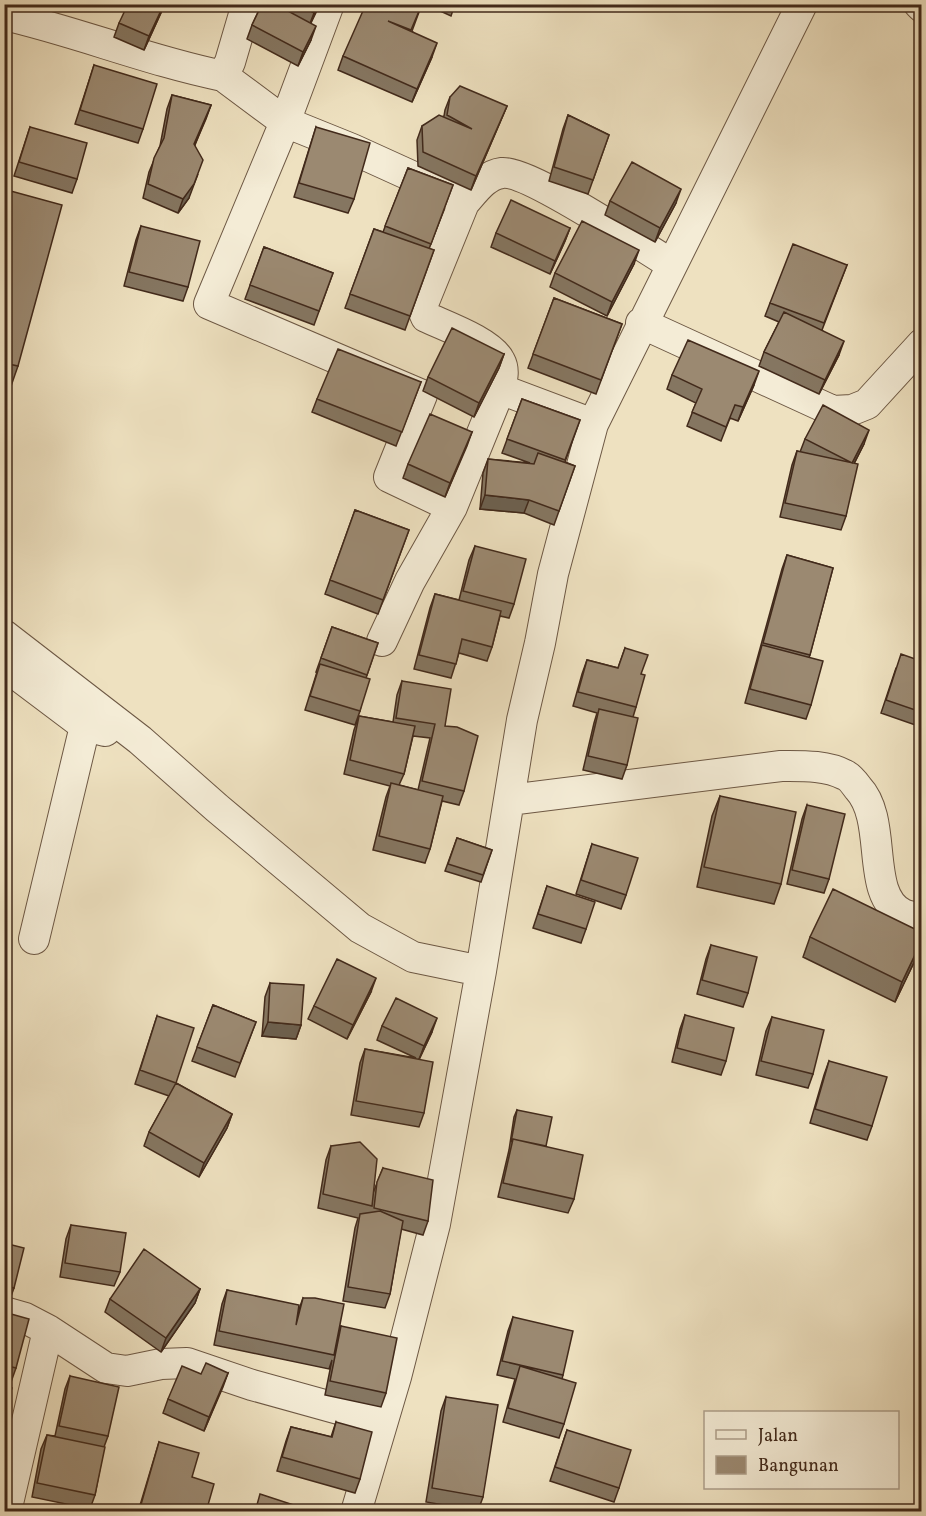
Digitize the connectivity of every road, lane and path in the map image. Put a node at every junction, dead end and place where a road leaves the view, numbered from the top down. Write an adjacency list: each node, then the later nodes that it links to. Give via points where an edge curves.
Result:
1 (247, 4): 5 (street)
2 (329, 4): 6 (street)
3 (802, 4): 8 (street)
4 (4, 15): 5 (street)
5 (223, 76): 6 (street)
6 (285, 122): 7 (street); 13 (street, via 209,304 422,395 389,477)
7 (464, 203): 8 (street, via 487,178 510,172 581,209); 11 (street, via 423,310 426,317 496,354 503,369)
8 (671, 264): 9 (street)
9 (641, 323): 10 (street, via 833,411 867,404); 12 (street)
10 (921, 344)
11 (500, 389): 12 (street); 13 (street)
12 (593, 424): 19 (street, via 553,574)
13 (452, 507): 15 (street)
14 (4, 634): 18 (street)
15 (382, 641)
16 (4, 665): 17 (street)
17 (85, 726): 18 (street); 21 (street)
18 (140, 740): 22 (street, via 360,928 413,957)
19 (508, 800): 20 (street, via 782,766 814,766 847,775 864,794 875,822 879,878 886,897 904,915); 22 (street)
20 (921, 918)
21 (34, 939)
22 (481, 971): 25 (street, via 435,1224)
23 (4, 1312): 24 (street)
24 (48, 1330): 25 (street, via 106,1368 127,1371 187,1363); 26 (street)
25 (382, 1421): 27 (street)
26 (6, 1512)
27 (356, 1512)

